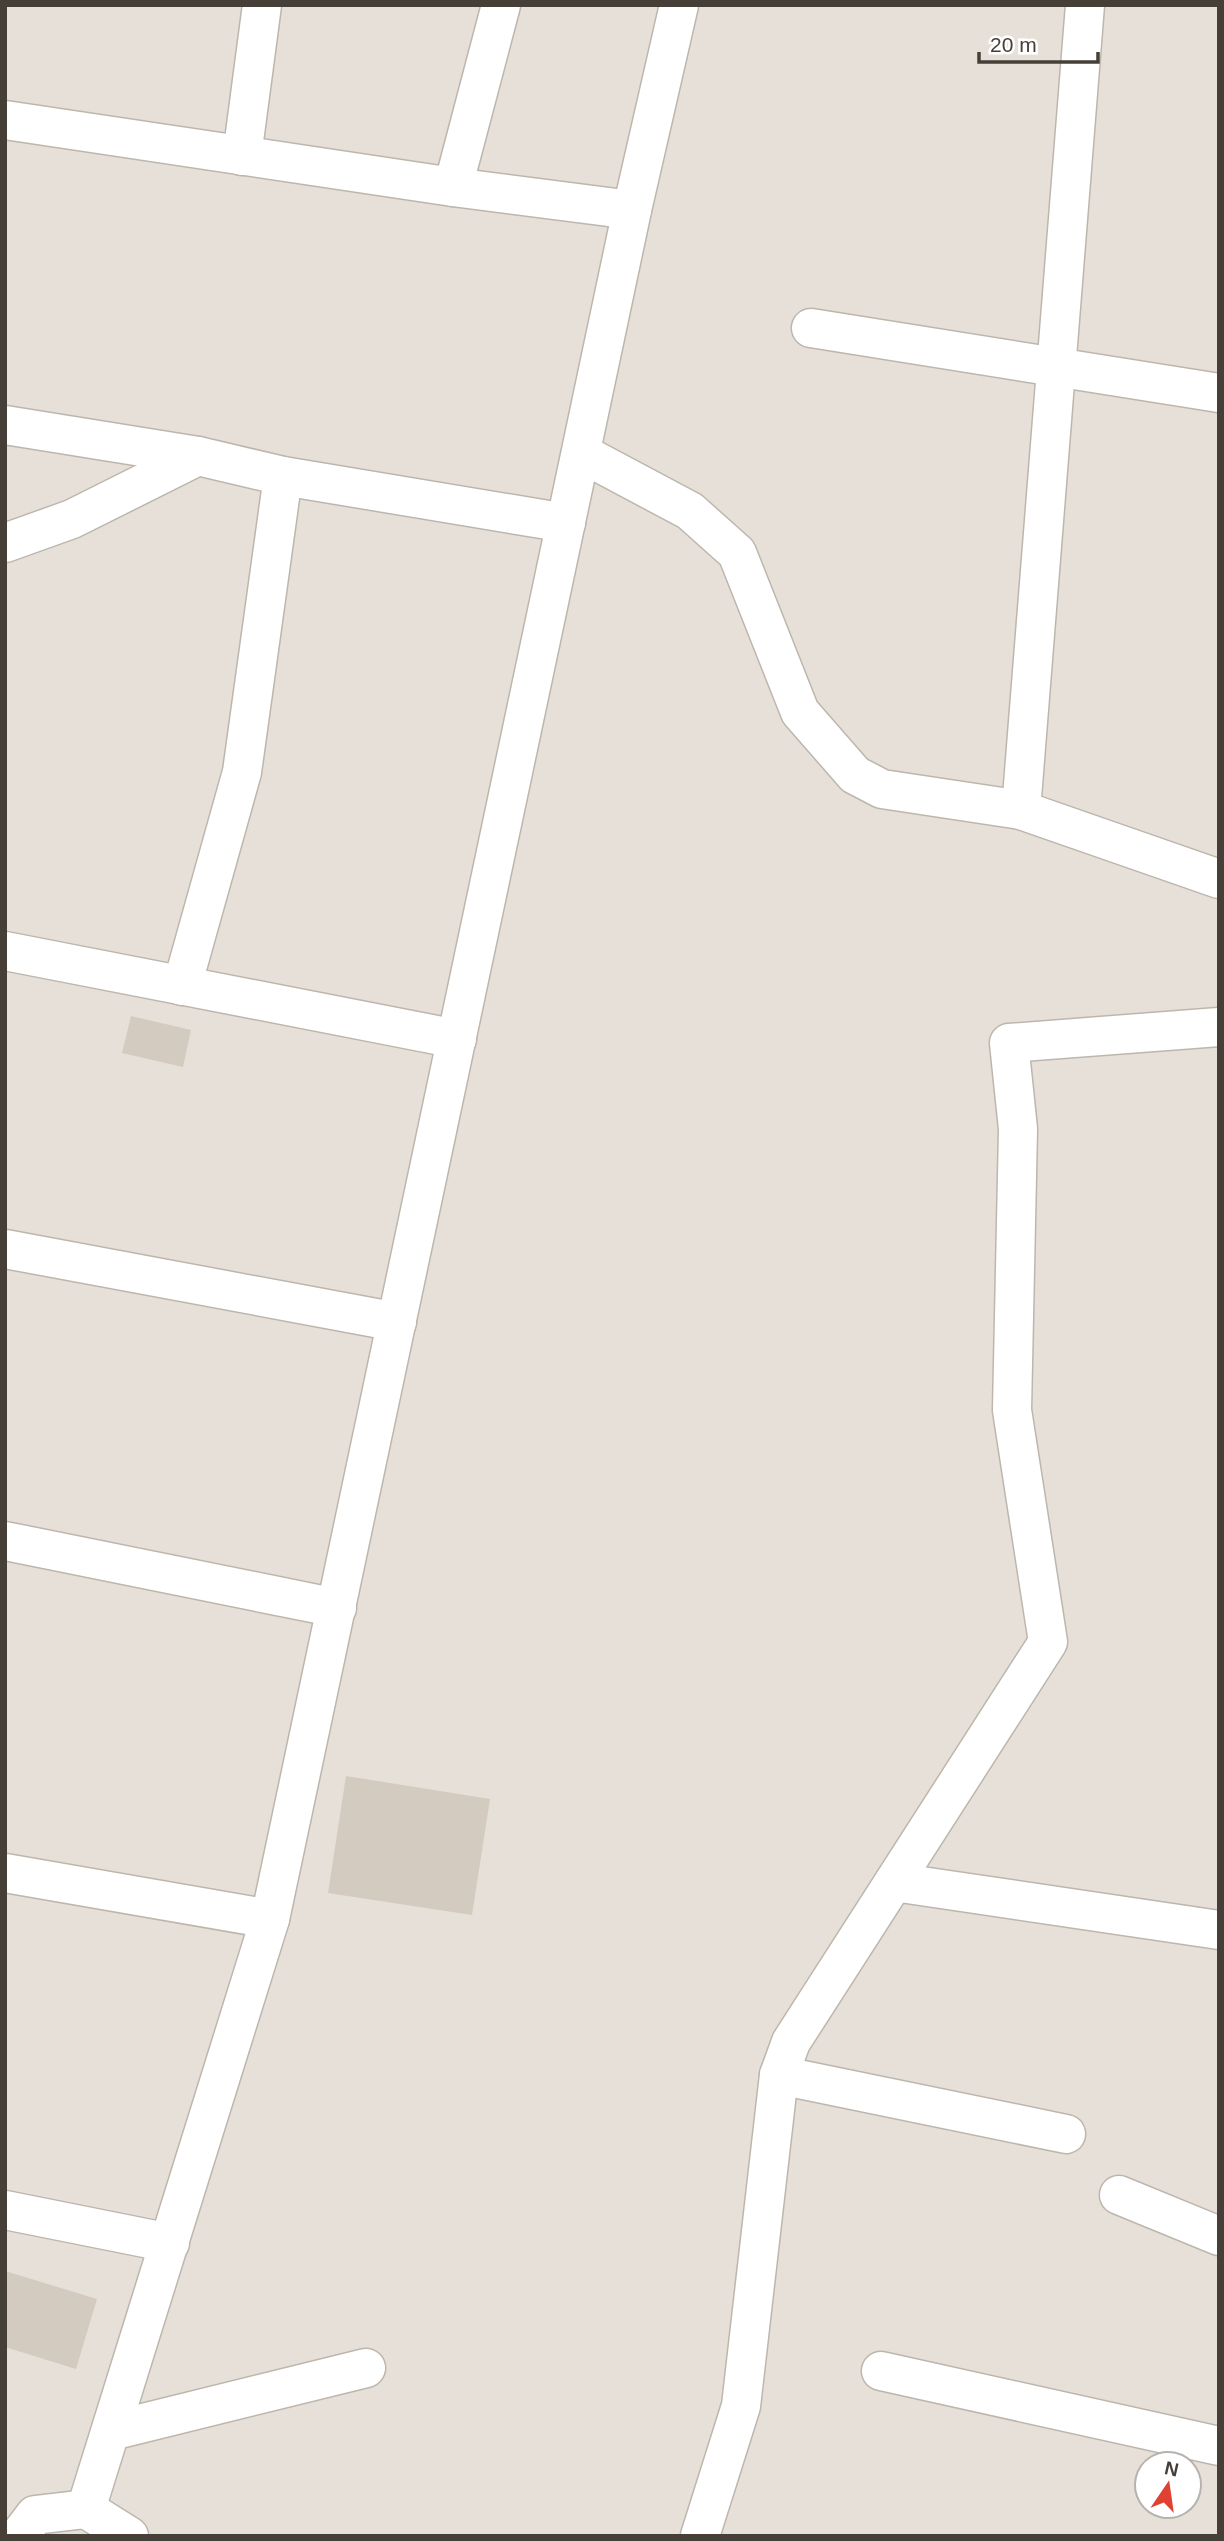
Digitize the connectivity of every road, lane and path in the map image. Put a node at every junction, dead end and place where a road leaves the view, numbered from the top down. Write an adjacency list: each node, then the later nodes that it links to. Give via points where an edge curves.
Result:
1 (262, 5): 6 (street)
2 (501, 5): 7 (street)
3 (679, 5): 8 (street)
4 (1085, 5): 10 (street)
5 (5, 120): 6 (street)
6 (242, 156): 7 (street)
7 (453, 187): 8 (street)
8 (632, 210): 13 (street)
9 (811, 328): 10 (street)
10 (1056, 367): 11 (street); 18 (street)
11 (1219, 393)
12 (5, 425): 14 (street)
13 (581, 453): 16 (street); 18 (street, via 690,511 737,552 800,712 855,775 882,789)
14 (198, 456): 15 (street); 17 (street, via 72,519)
15 (283, 476): 16 (street); 21 (street, via 242,772)
16 (566, 523): 23 (street)
17 (5, 543)
18 (1021, 810): 19 (street)
19 (1219, 879)
20 (5, 951): 21 (street)
21 (182, 986): 23 (street)
22 (1219, 1027): 29 (street, via 1009,1043 1018,1129 1012,1410 1048,1642)
23 (457, 1039): 25 (street)
24 (5, 1249): 25 (street)
25 (397, 1322): 27 (street)
26 (5, 1541): 27 (street)
27 (337, 1608): 30 (street)
28 (5, 1873): 30 (street)
29 (894, 1882): 31 (street); 32 (street, via 791,2042)
30 (270, 1919): 37 (street)
31 (1219, 1930)
32 (779, 2075): 33 (street); 45 (street, via 741,2406)
33 (1066, 2134)
34 (1119, 2195): 36 (street)
35 (5, 2210): 37 (street)
36 (1219, 2236)
37 (170, 2243): 40 (street)
38 (366, 2368): 40 (street)
39 (881, 2371): 41 (street)
40 (111, 2431): 42 (street)
41 (1219, 2446)
42 (86, 2510): 43 (street); 44 (street)
43 (20, 2520)
44 (129, 2536)
45 (700, 2536)

